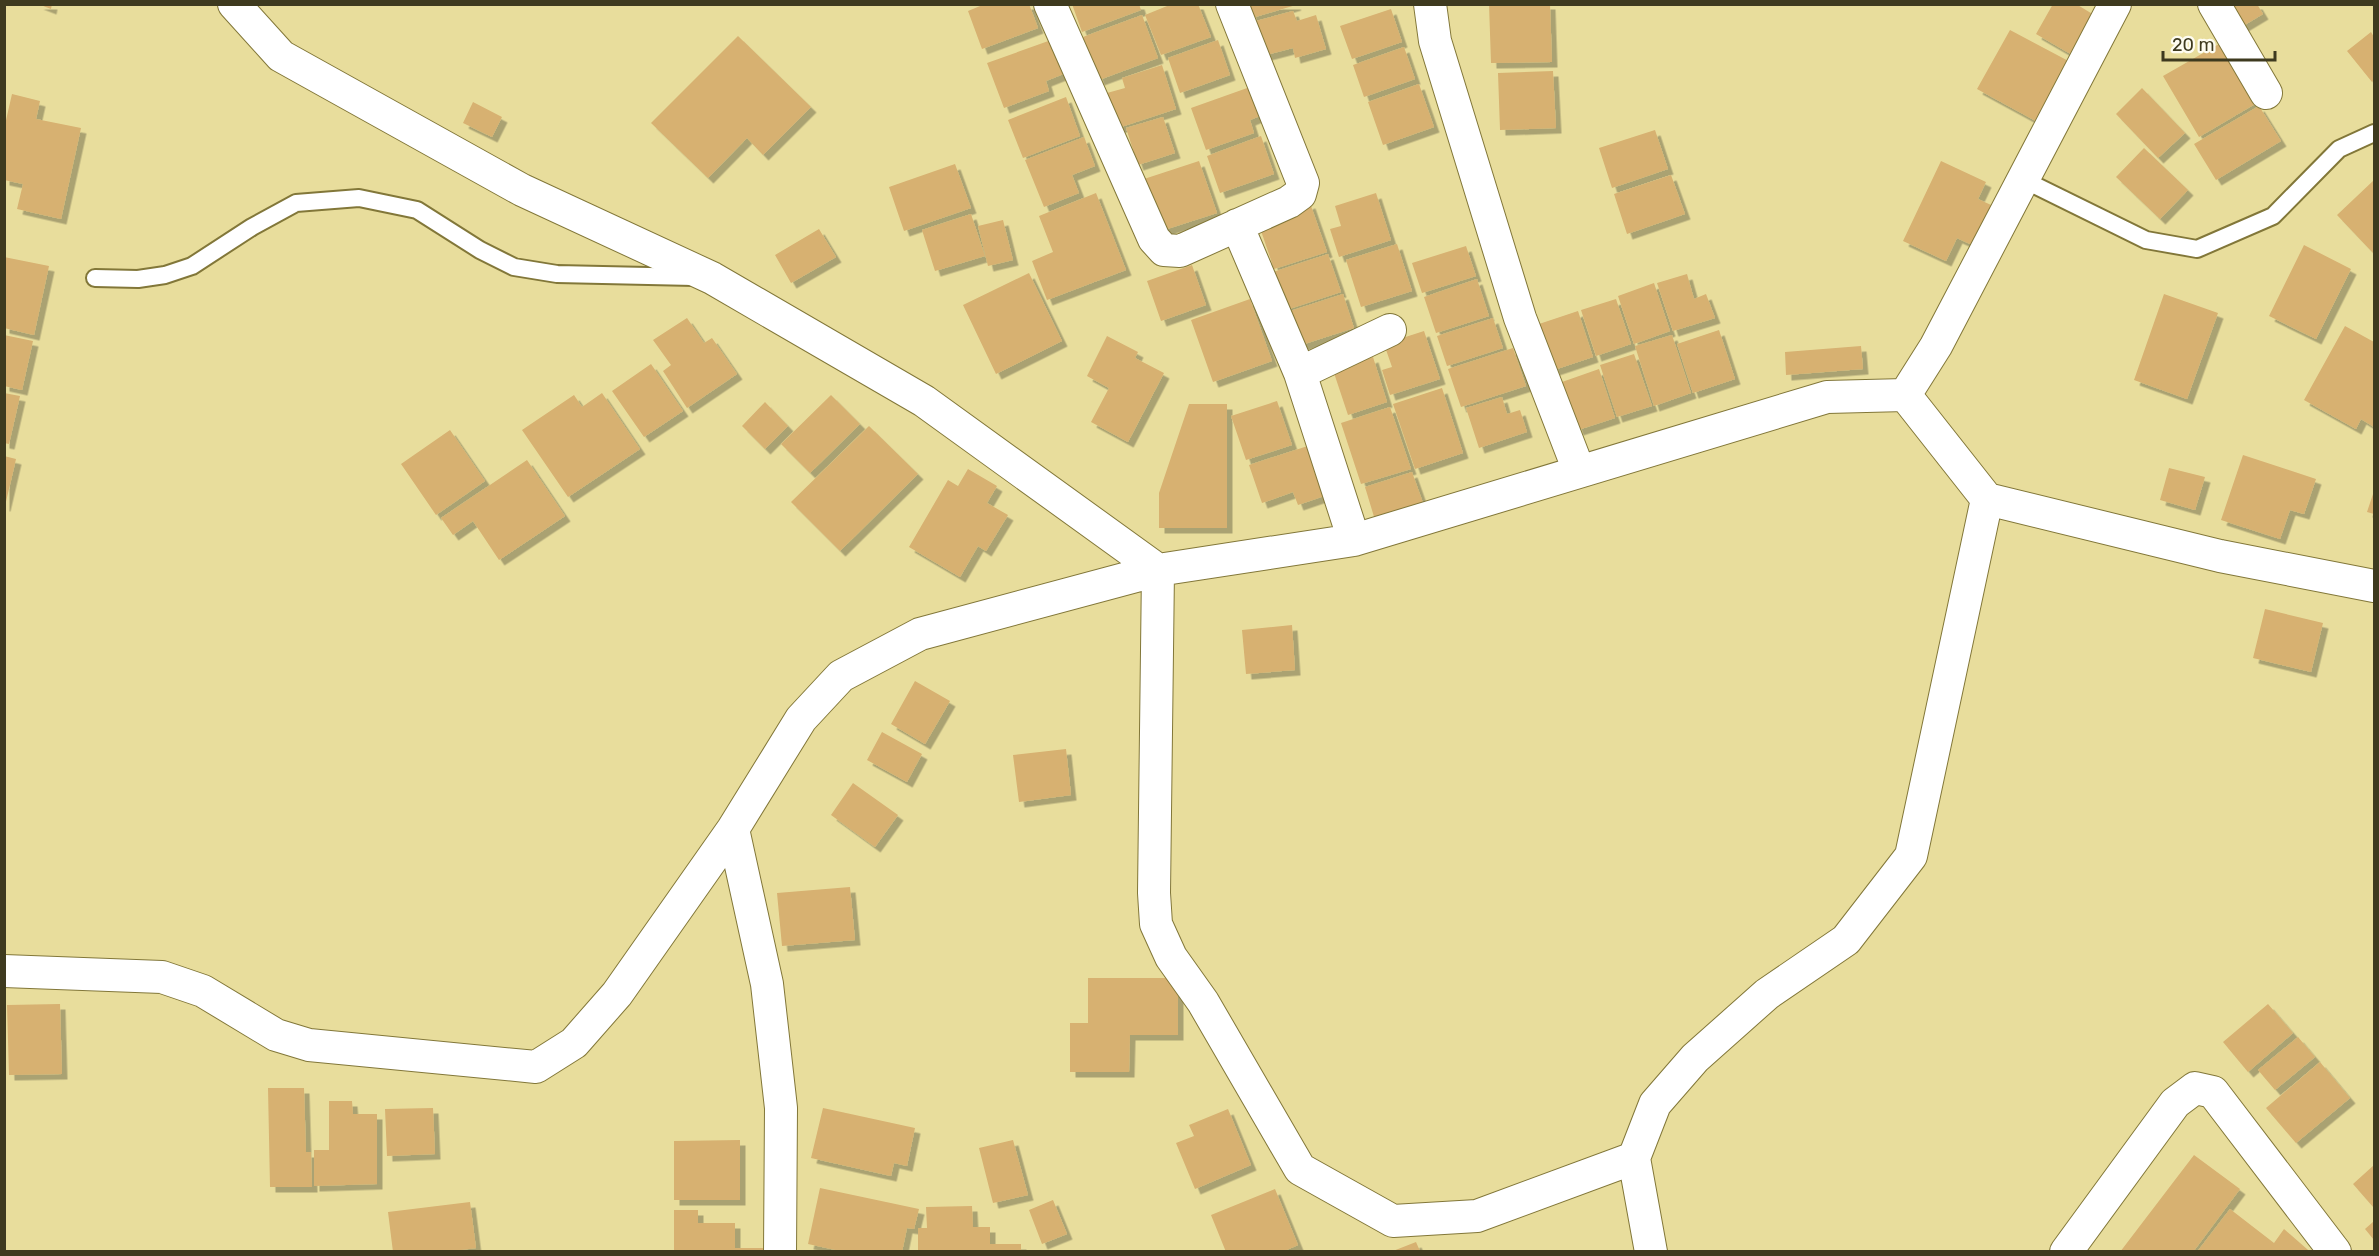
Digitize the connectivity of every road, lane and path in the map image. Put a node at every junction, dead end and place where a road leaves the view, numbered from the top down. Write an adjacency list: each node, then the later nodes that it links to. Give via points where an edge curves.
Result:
1 (234, 4): 12 (street, via 281,56 522,190)
2 (1050, 4): 10 (street, via 1154,239 1164,250 1180,251)
3 (1232, 4): 10 (street, via 1303,183 1300,194 1288,202)
4 (1430, 4): 16 (street, via 1435,40 1520,318)
5 (2115, 4): 9 (street)
6 (2214, 4): 7 (street)
7 (2266, 93)
8 (2374, 133): 9 (lane, via 2339,149 2273,216 2197,249 2146,240)
9 (2022, 178): 15 (street, via 1936,346)
10 (1237, 225): 14 (street)
11 (95, 278): 12 (lane, via 165,275 192,266 296,203 359,198 417,210 514,267 557,274)
12 (712, 278): 19 (street, via 924,401)
13 (1390, 330): 14 (street)
14 (1300, 373): 18 (street)
15 (1905, 395): 16 (street, via 1827,397); 17 (street)
16 (1579, 471): 18 (street)
17 (1987, 499): 20 (street, via 2220,556); 23 (street, via 1911,856 1846,940 1767,994 1695,1058 1655,1104)
18 (1354, 540): 19 (street)
19 (1158, 570): 21 (street, via 920,634 841,676 801,720); 23 (street, via 1156,924 1171,957 1203,1002 1300,1169 1393,1221 1477,1216)
20 (2374, 586)
21 (733, 829): 22 (street, via 617,994 573,1043 536,1067 309,1045 276,1035 203,991 162,977); 24 (street, via 767,984 781,1108)
22 (4, 971)
23 (1634, 1158): 25 (street)
24 (780, 1251)
25 (1651, 1251)
26 (2066, 1251): 27 (street, via 2175,1103 2195,1088 2213,1092)
27 (2335, 1251)

